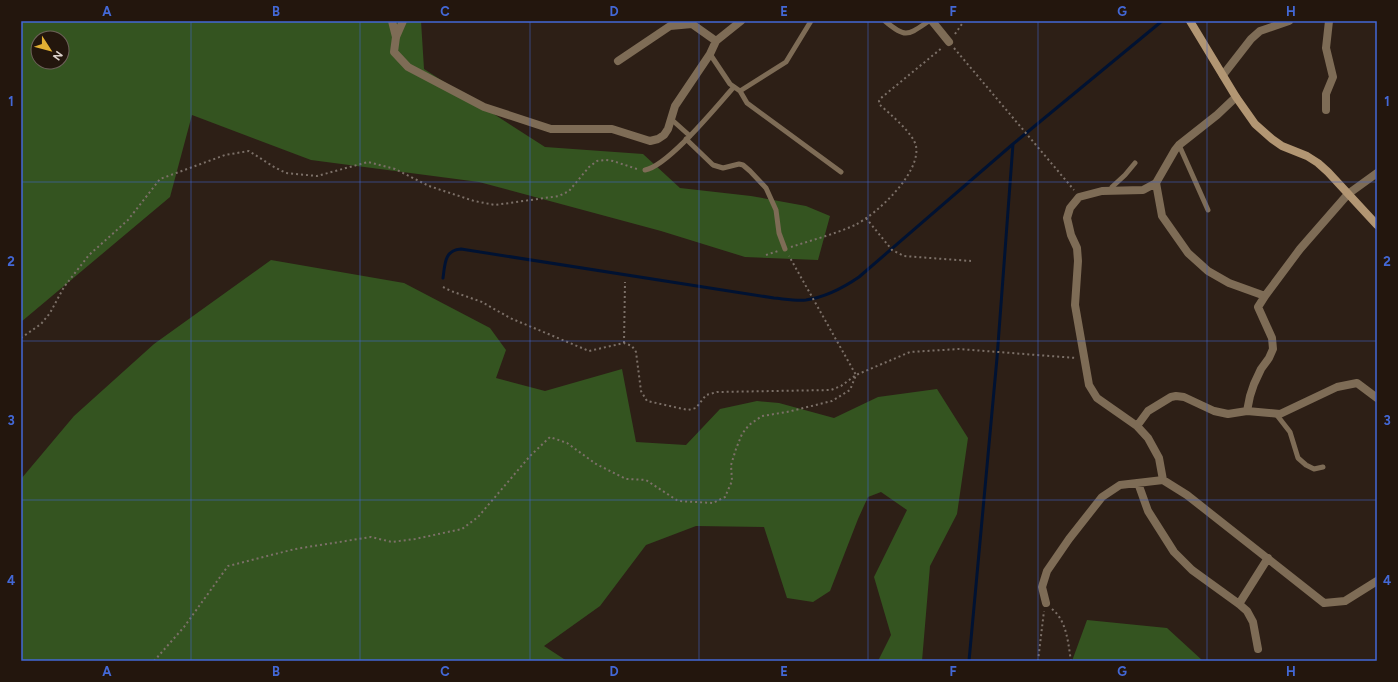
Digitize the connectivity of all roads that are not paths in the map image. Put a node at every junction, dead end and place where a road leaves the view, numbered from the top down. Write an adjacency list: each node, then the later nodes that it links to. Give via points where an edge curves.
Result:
1 (392, 21): 11 (street)
2 (403, 21): 11 (street)
3 (741, 21): 12 (street)
4 (811, 21): 18 (lane, via 786,62)
5 (885, 21): 6 (lane, via 900,33 906,34)
6 (930, 21): 13 (street)
7 (1190, 21): 16 (main road)
8 (1289, 21): 16 (street, via 1260,31)
9 (1329, 21): 20 (street, via 1326,48 1333,77 1326,94)
10 (669, 23): 12 (street, via 692,24); 15 (street)
11 (396, 37): 21 (street, via 394,52 408,67 484,107 551,129 612,129 650,141 664,135)
12 (716, 41): 14 (street)
13 (948, 42)
14 (710, 54): 17 (lane); 21 (street, via 675,106)
15 (618, 61)
16 (1223, 75): 19 (main road)
17 (733, 88): 18 (lane); 22 (lane)
18 (740, 91): 26 (lane, via 747,103)
19 (1236, 96): 23 (street, via 1217,115); 30 (main road, via 1262,131 1282,146 1318,163)
20 (1326, 110)
21 (671, 119): 22 (lane)
22 (688, 138): 25 (lane, via 651,169); 33 (lane, via 713,165 723,168 739,164 750,171 766,188 776,210 779,233)
23 (1179, 145): 28 (street); 31 (lane)
24 (1135, 163): 29 (lane)
25 (645, 170)
26 (840, 172)
27 (1377, 173): 30 (street)
28 (1156, 183): 29 (street, via 1143,190); 34 (street, via 1162,216 1188,253 1208,271 1229,283)
29 (1111, 190): 38 (street, via 1079,197 1070,208 1067,218 1077,248 1078,261 1075,305 1089,384 1097,398)
30 (1348, 194): 32 (main road); 34 (street, via 1300,249)
31 (1208, 210)
32 (1377, 225)
33 (785, 249)
34 (1264, 296): 36 (street, via 1258,307 1272,338 1273,349 1254,384)
35 (1377, 398): 37 (street, via 1357,383 1348,384 1280,414)
36 (1247, 411): 37 (street); 38 (street, via 1228,414 1214,411 1184,396 1176,396 1148,411)
37 (1276, 413): 39 (lane, via 1290,432 1298,458 1306,466 1314,469)
38 (1137, 426): 40 (street, via 1148,438 1159,458)
39 (1323, 467)
40 (1163, 480): 41 (street); 42 (street, via 1187,495)
41 (1138, 483): 44 (street, via 1120,485 1102,497 1089,512 1047,571 1042,587); 45 (street, via 1148,511 1174,552 1192,570)
42 (1268, 558): 43 (street, via 1324,602 1346,601); 45 (street)
43 (1377, 581)
44 (1046, 603)
45 (1239, 604): 46 (street, via 1253,622)
46 (1258, 649)

